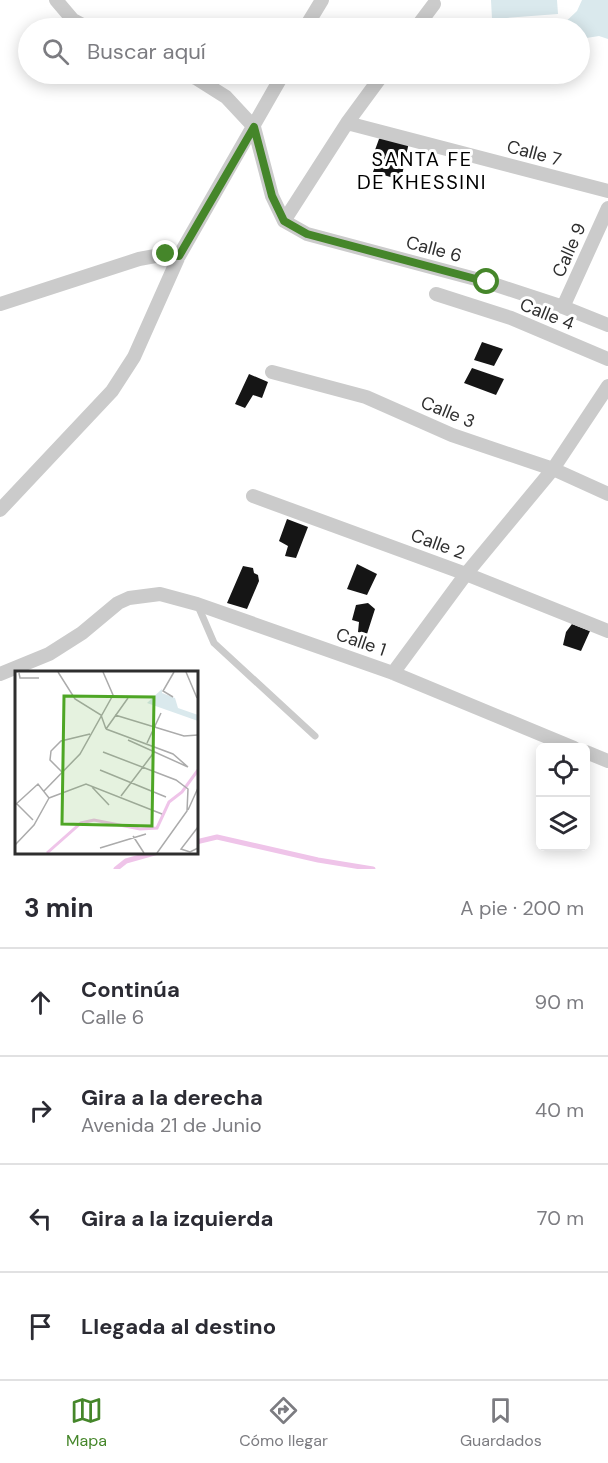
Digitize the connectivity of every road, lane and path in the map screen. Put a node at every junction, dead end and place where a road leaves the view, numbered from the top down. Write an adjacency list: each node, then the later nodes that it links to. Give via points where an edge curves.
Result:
1 (56, 0): 4 (street)
2 (322, 0): 5 (street)
3 (434, 4): 6 (street)
4 (72, 18)
5 (311, 18)
6 (424, 18)
7 (205, 84): 11 (street, via 226,97)
8 (278, 84): 11 (street)
9 (376, 84): 10 (street)
10 (347, 123): 12 (street, Calle 7); 14 (street)
11 (254, 127): 14 (street, via 272,196); 15 (street)
12 (608, 191)
13 (608, 208): 18 (street, Calle 9)
14 (284, 221): 18 (street, Calle 6, via 307,234 487,282)
15 (179, 256): 17 (street, via 166,254 129,261); 26 (street, via 134,357 112,392)
16 (436, 294): 20 (street, Calle 4, via 511,318)
17 (0, 304)
18 (563, 307): 19 (street, Calle 6)
19 (608, 325)
20 (608, 359)
21 (272, 372): 23 (street, Calle 3, via 366,397 452,435)
22 (608, 386): 23 (street)
23 (553, 469): 24 (street, Calle 3); 27 (street)
24 (608, 494)
25 (253, 496): 27 (street, Calle 2)
26 (0, 510)
27 (466, 574): 29 (street, Calle 2); 30 (street)
28 (197, 604): 30 (street, Calle 1); 31 (street, Calle 1, via 160,594 129,598 49,654); 32 (lane, via 214,643)
29 (608, 632)
30 (393, 672): 33 (street, Calle 1)
31 (0, 674)
32 (315, 736)
33 (564, 743)
34 (590, 754): 35 (street)
35 (608, 761)

